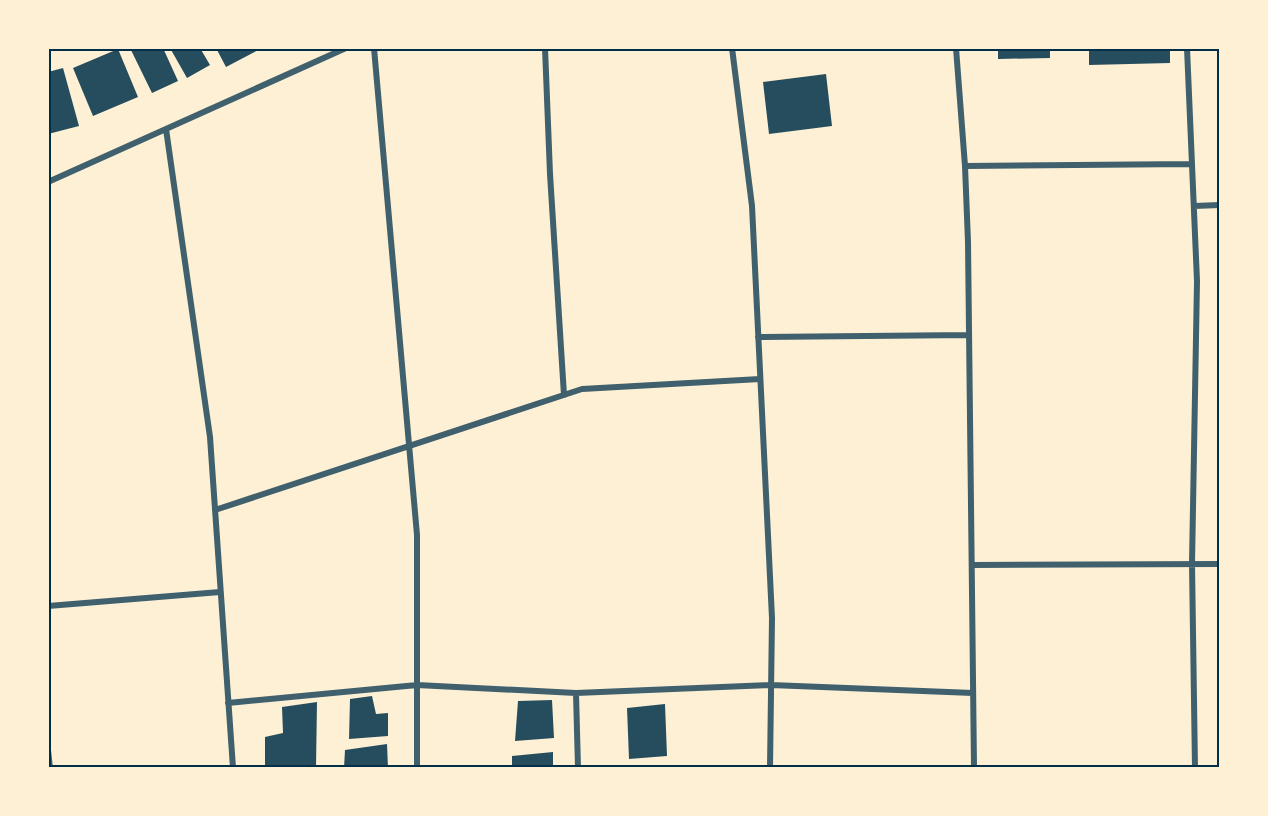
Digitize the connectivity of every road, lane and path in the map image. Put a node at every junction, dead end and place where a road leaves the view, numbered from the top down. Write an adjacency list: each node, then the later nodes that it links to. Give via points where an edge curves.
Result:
1 (346, 48): 7 (street)
2 (374, 48): 17 (street)
3 (545, 48): 16 (street)
4 (732, 48): 14 (street, via 752,206)
5 (956, 48): 9 (street)
6 (1187, 48): 8 (street)
7 (166, 129): 10 (street); 18 (street, via 210,437)
8 (1192, 164): 9 (street); 12 (street)
9 (965, 166): 13 (street)
10 (48, 182)
11 (1220, 205): 12 (street)
12 (1194, 206): 19 (street, via 1197,280)
13 (969, 335): 14 (street); 21 (street)
14 (758, 337): 15 (street)
15 (760, 379): 16 (street, via 582,389); 25 (street, via 772,618)
16 (564, 395): 17 (street)
17 (409, 446): 18 (street); 24 (street, via 417,535)
18 (215, 510): 22 (street)
19 (1192, 564): 20 (street); 21 (street); 36 (street)
20 (1220, 564)
21 (972, 565): 27 (street)
22 (220, 592): 23 (street); 28 (street)
23 (48, 606)
24 (417, 685): 26 (street); 28 (street); 32 (street)
25 (771, 685): 26 (street); 27 (street); 34 (street)
26 (576, 693): 33 (street)
27 (973, 693): 35 (street)
28 (228, 703): 31 (street)
29 (48, 750): 30 (street)
30 (50, 768)
31 (233, 768)
32 (417, 768)
33 (578, 768)
34 (770, 768)
35 (974, 768)
36 (1196, 768)

